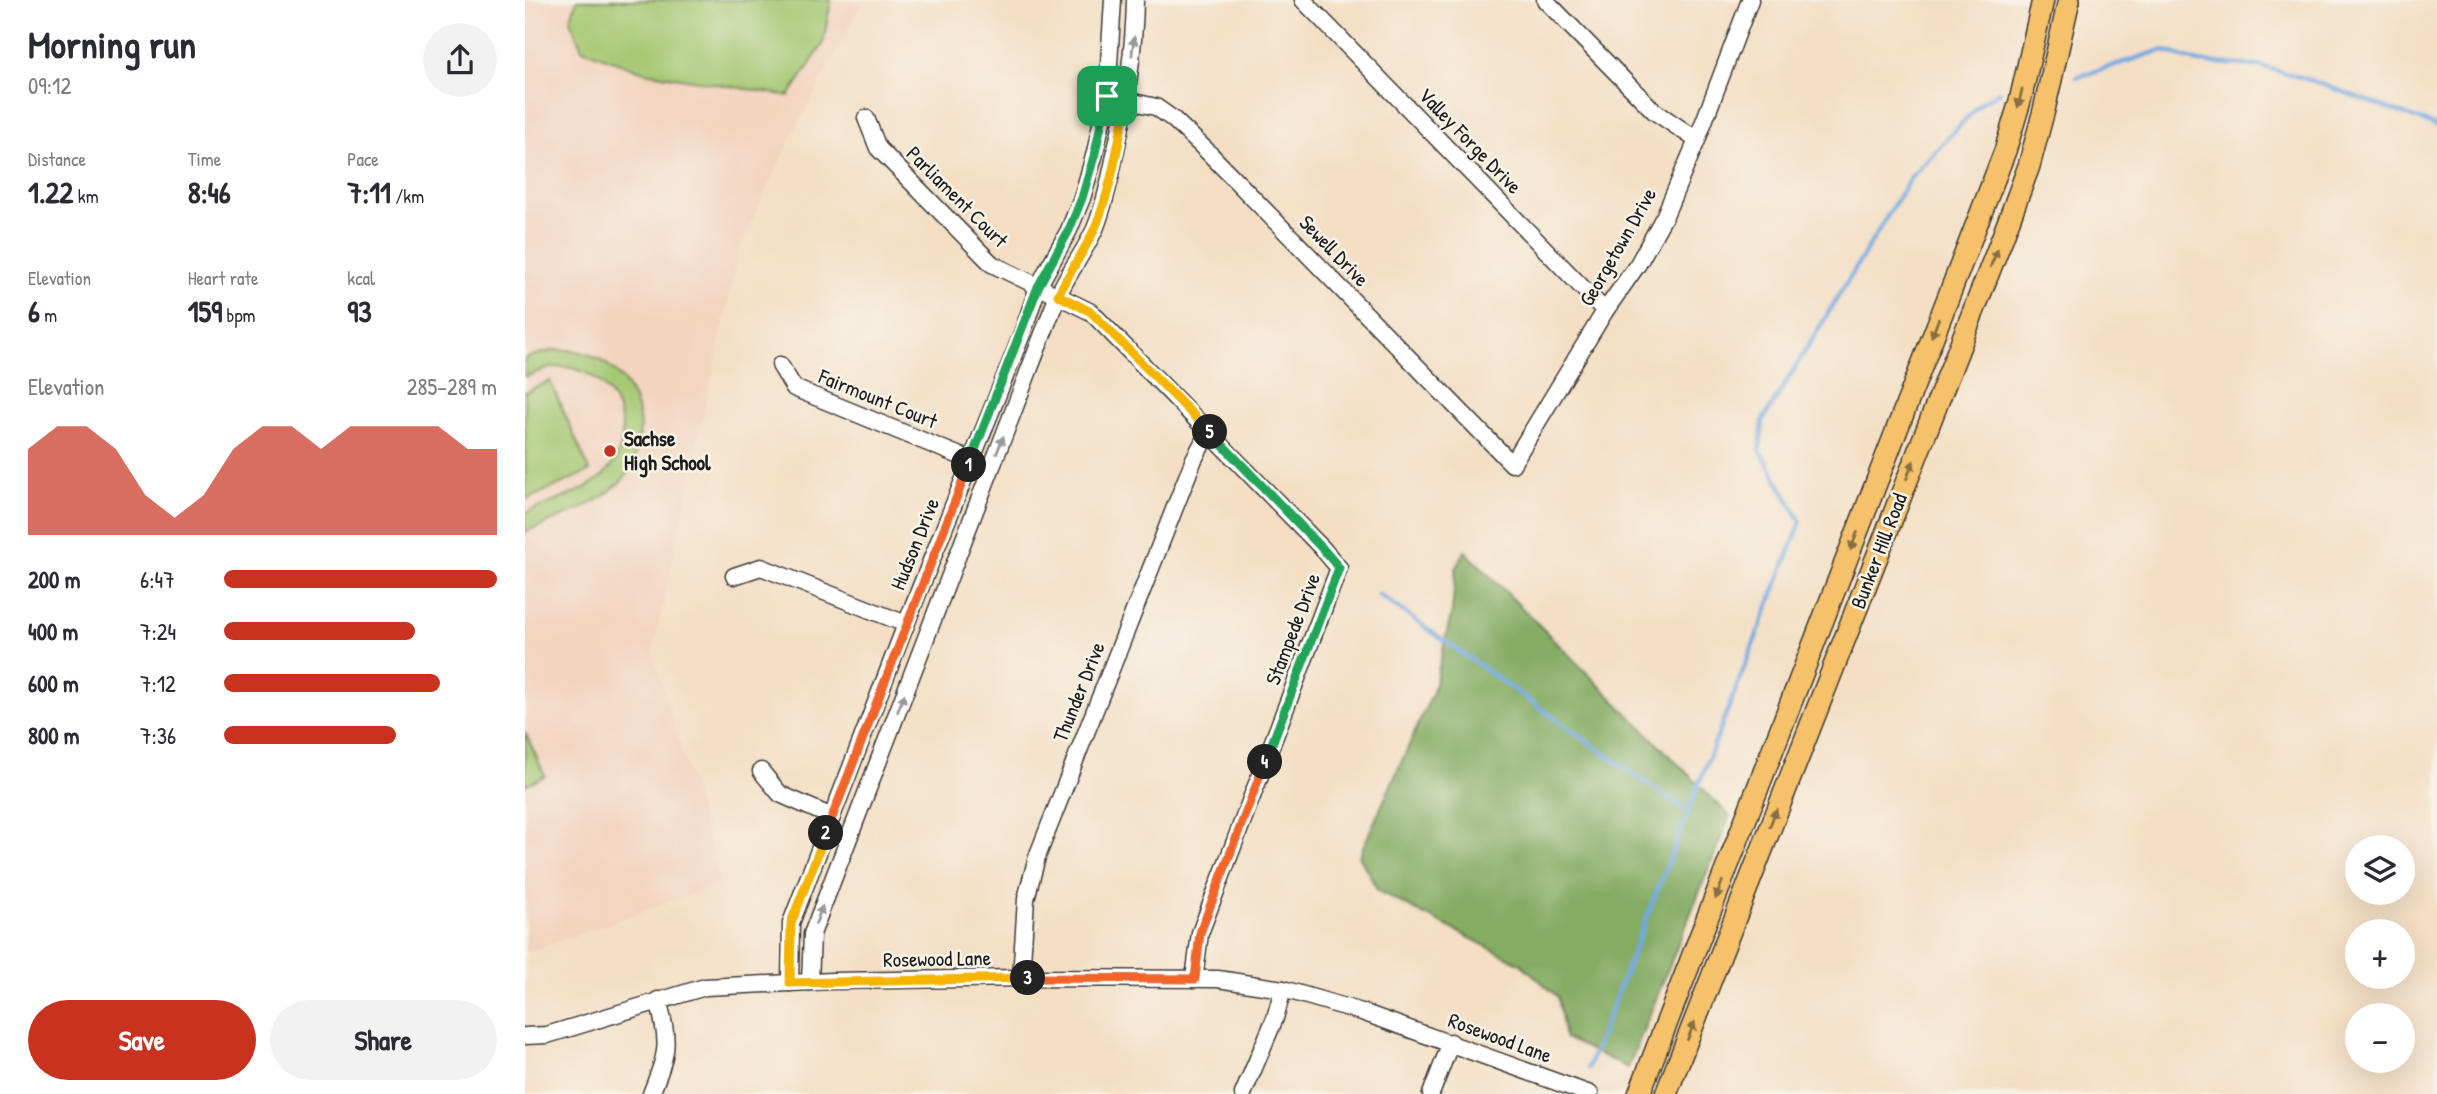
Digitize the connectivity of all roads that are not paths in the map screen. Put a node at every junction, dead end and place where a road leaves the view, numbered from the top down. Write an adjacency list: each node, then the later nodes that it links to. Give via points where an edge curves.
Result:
1 (1113, 0): 8 (street, Hudson Drive)
2 (1135, 0): 9 (street, Hudson Drive, one-way to 2)
3 (1303, 0): 14 (street, Valley Forge Drive)
4 (1545, 0): 11 (street, via 1654,111)
5 (1751, 0): 11 (street, Georgetown Drive)
6 (2043, 0): 35 (main road, Bunker Hill Road, one-way to 35, via 2005,151)
7 (2069, 0): 36 (main road, Bunker Hill Road, one-way to 7, via 2029,166)
8 (1107, 96): 9 (street, Sewell Drive); 12 (street, Hudson Drive, via 1082,198)
9 (1127, 100): 13 (street, Hudson Drive, via 1095,229); 18 (street, Sewell Drive, via 1156,107 1206,150)
10 (866, 118): 12 (street, Parliament Court, via 878,148 992,264)
11 (1697, 140): 14 (street, Georgetown Drive, via 1665,215)
12 (1038, 287): 13 (street, Stampede Drive); 17 (street, Hudson Drive)
13 (1058, 295): 16 (street, Stampede Drive, via 1091,312); 25 (street, Hudson Drive, one-way to 13, via 812,934)
14 (1605, 312): 18 (street, Georgetown Drive)
15 (780, 365): 17 (street, Fairmount Court, via 794,388)
16 (1209, 430): 23 (street, Thunder Drive, via 1037,857 1026,899); 24 (street, Stampede Drive, via 1339,568 1200,933)
17 (970, 462): 20 (street, Hudson Drive)
18 (1512, 464)
19 (734, 576): 20 (street, via 761,567)
20 (906, 624): 22 (street, Hudson Drive)
21 (761, 771): 22 (street, via 780,794)
22 (832, 817): 26 (street, Hudson Drive, via 791,923)
23 (1021, 978): 24 (street, Rosewood Lane); 25 (street, Rosewood Lane)
24 (1195, 979): 27 (street, Rosewood Lane)
25 (810, 982): 26 (street, Rosewood Lane)
26 (790, 983): 28 (street, Rosewood Lane, via 705,987)
27 (1283, 989): 30 (street, Rosewood Lane); 32 (street)
28 (658, 1000): 29 (street, Rosewood Lane, via 547,1035); 31 (street, via 668,1037)
29 (525, 1036)
30 (1451, 1042): 33 (street); 34 (street, Rosewood Lane)
31 (651, 1094)
32 (1243, 1094)
33 (1431, 1094)
34 (1590, 1094)
35 (1639, 1094)
36 (1666, 1094)

